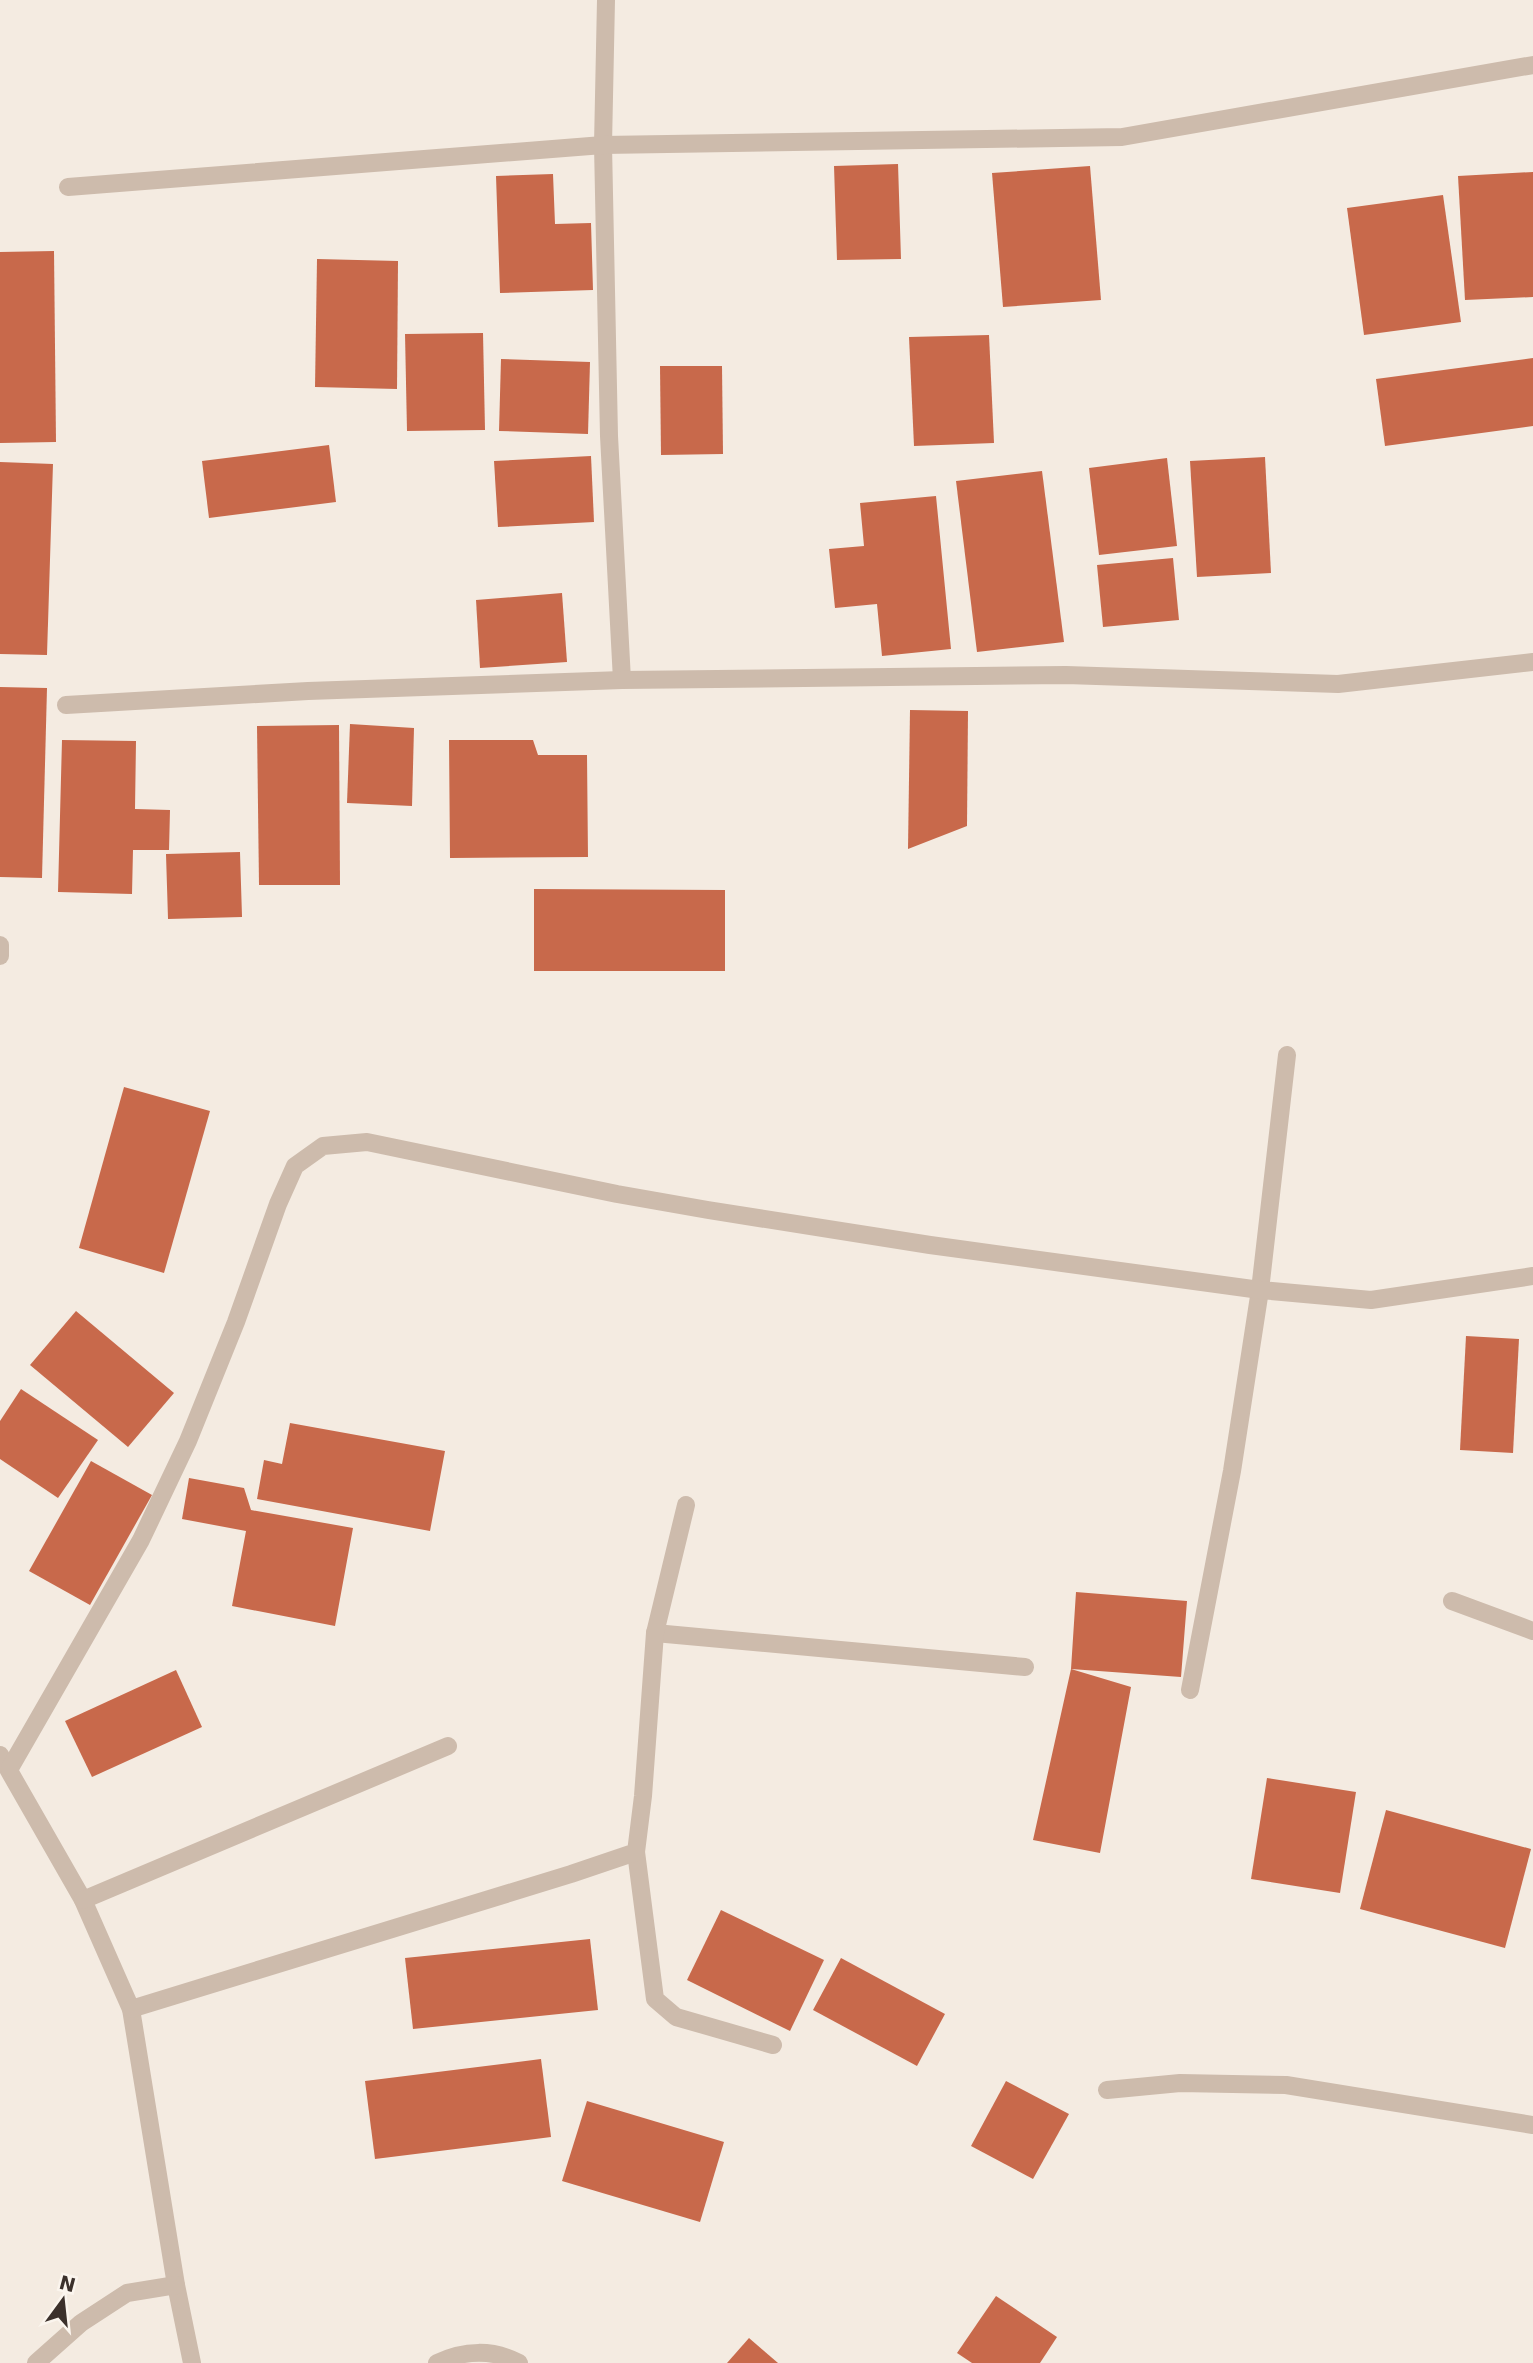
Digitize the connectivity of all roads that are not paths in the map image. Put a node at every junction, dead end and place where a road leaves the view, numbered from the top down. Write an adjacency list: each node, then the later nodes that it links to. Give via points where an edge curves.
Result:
1 (606, 0): 3 (street)
2 (1533, 65): 3 (street, via 1122,138)
3 (603, 145): 4 (street); 6 (street, via 609,436)
4 (68, 187)
5 (1533, 662): 6 (street, via 1338,684 1066,676)
6 (622, 680): 7 (street)
7 (66, 705)
8 (0, 945): 9 (street)
9 (0, 956)
10 (1287, 1055): 12 (street)
11 (1533, 1276): 12 (street, via 1371,1300)
12 (1260, 1290): 18 (street, via 1232,1471); 20 (street, via 708,1210 367,1142 323,1146 295,1166 188,1441 141,1540)
13 (686, 1505): 16 (street)
14 (1452, 1601): 15 (street)
15 (1533, 1631)
16 (655, 1633): 17 (street); 21 (street)
17 (1025, 1667)
18 (1190, 1690)
19 (448, 1746): 22 (street)
20 (5, 1761): 22 (street)
21 (636, 1852): 23 (street); 24 (street, via 655,1999 676,2017)
22 (83, 1900): 23 (street)
23 (131, 2009): 27 (street)
24 (773, 2045)
25 (1107, 2090): 26 (street, via 1180,2083 1286,2085)
26 (1533, 2125)
27 (176, 2285): 28 (street, via 127,2293 81,2323); 29 (street)
28 (36, 2363)
29 (192, 2363)
30 (437, 2363): 31 (street, via 473,2352 503,2354)
31 (519, 2363)

